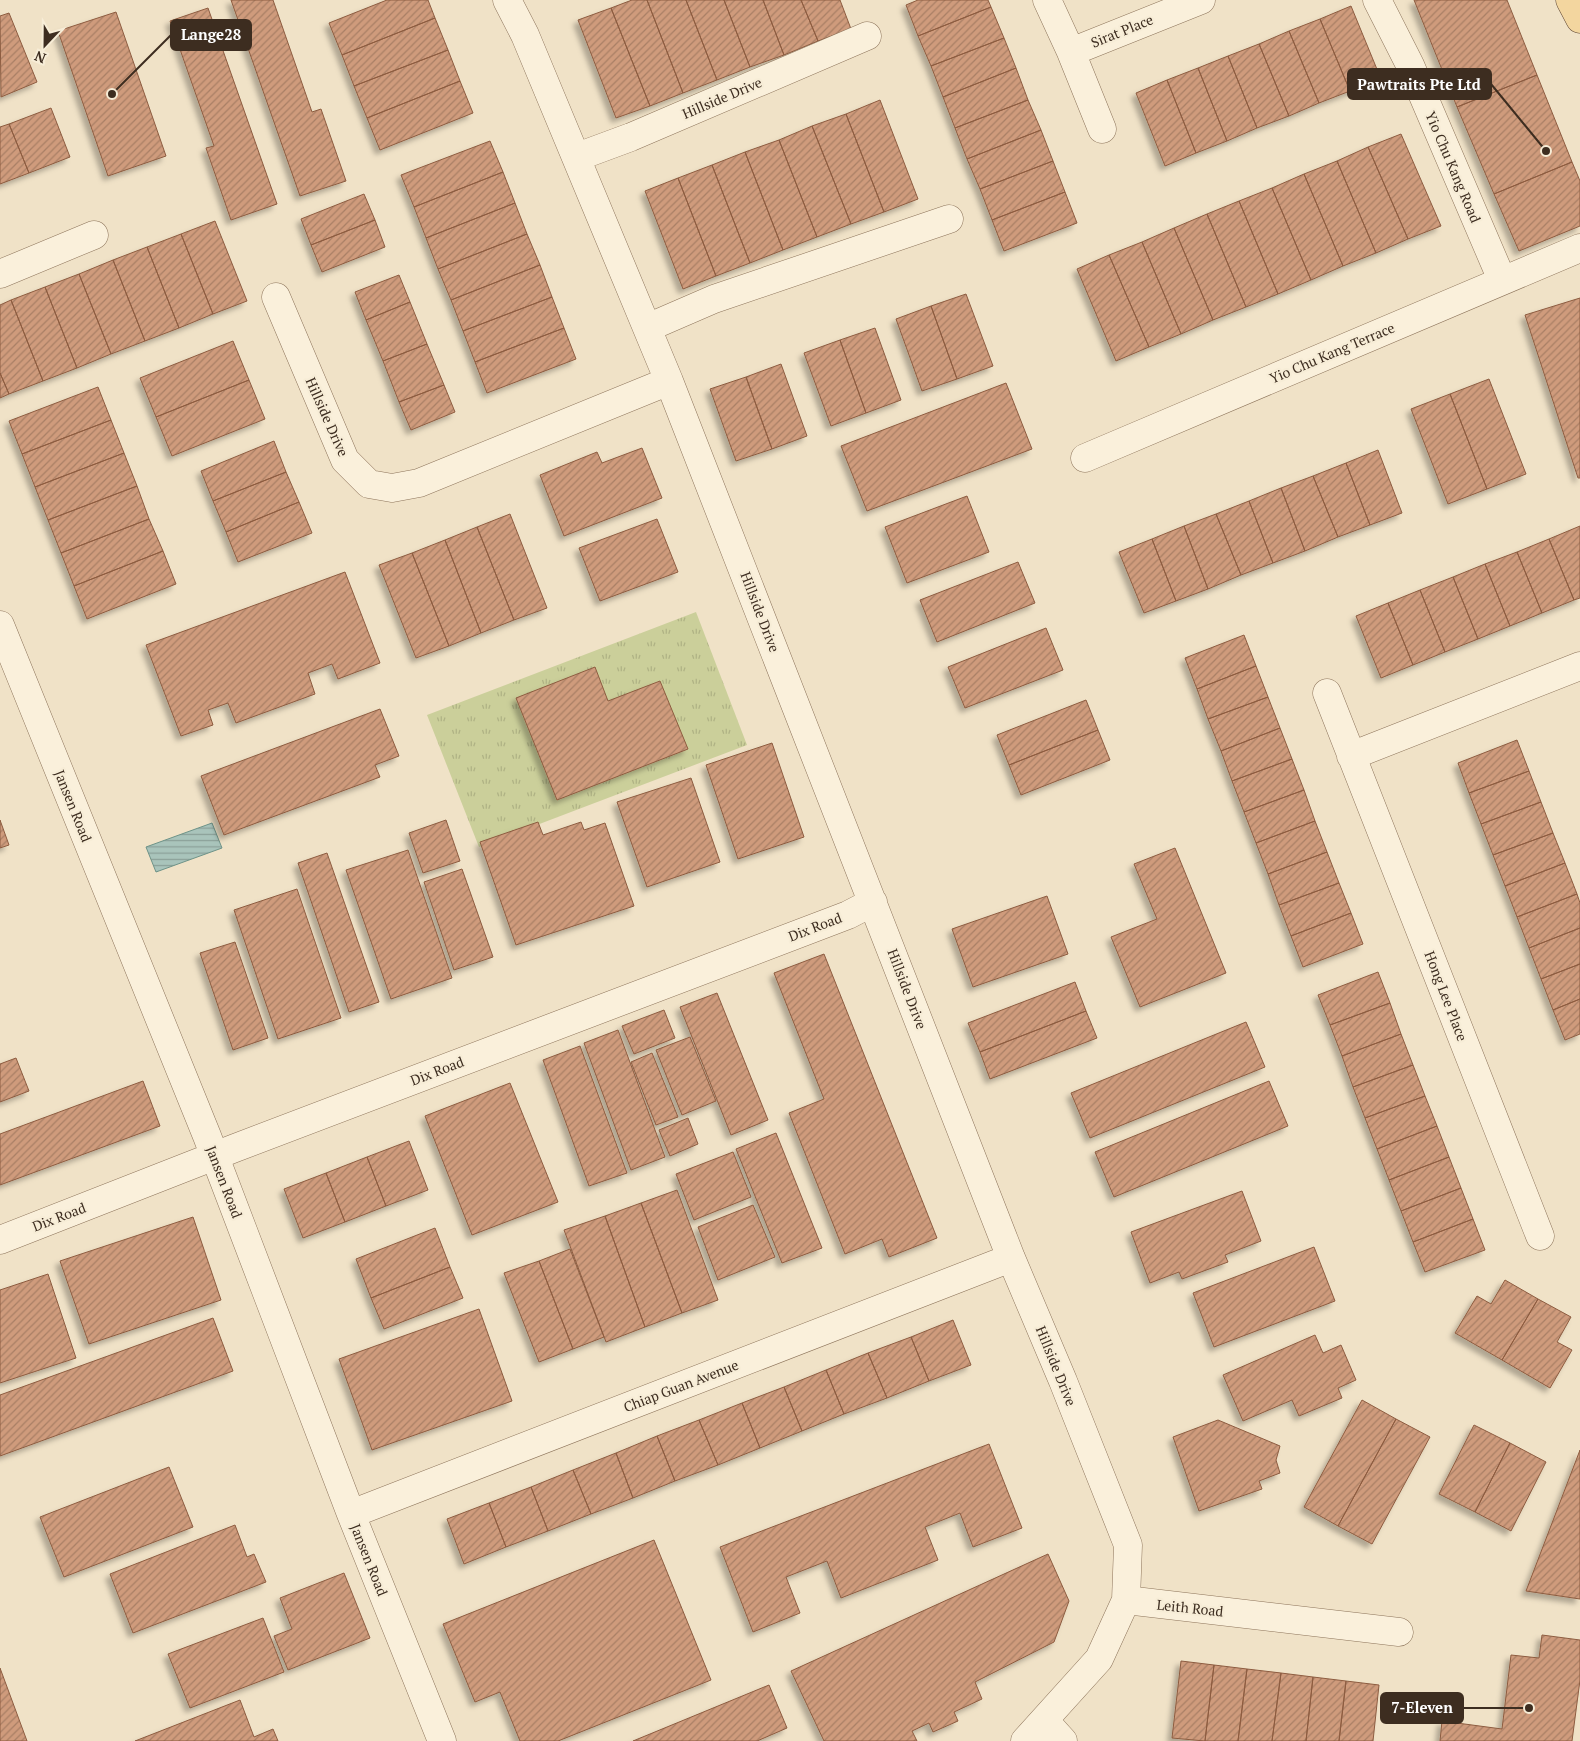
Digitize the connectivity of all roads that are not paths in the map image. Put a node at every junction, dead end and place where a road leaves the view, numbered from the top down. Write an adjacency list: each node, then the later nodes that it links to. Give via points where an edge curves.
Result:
1 (507, 0): 10 (street, Hillside Drive)
2 (1047, 0): 8 (street)
3 (1201, 0): 8 (street, Sirat Place)
4 (1376, 0): 15 (street, Yio Chu Kang Road, via 1410,65)
5 (1570, 0): 6 (main road)
6 (1580, 19)
7 (867, 36): 10 (street, Hillside Drive)
8 (1071, 52): 9 (street)
9 (1102, 129)
10 (577, 157): 17 (street, Hillside Drive)
11 (949, 219): 17 (street, via 714,299)
12 (94, 235): 14 (street)
13 (1580, 248): 15 (street, Yio Chu Kang Terrace)
14 (0, 274)
15 (1502, 280): 19 (street, Yio Chu Kang Terrace)
16 (276, 298): 18 (street, Hillside Drive, via 345,460 369,484 392,488 419,483)
17 (647, 328): 18 (street, Hillside Drive)
18 (669, 381): 24 (street, Hillside Drive)
19 (1085, 458)
20 (0, 625): 25 (street, Jansen Road)
21 (1580, 666): 23 (street)
22 (1327, 693): 23 (street, Hong Lee Place)
23 (1351, 756): 26 (street, Hong Lee Place)
24 (873, 902): 25 (street, Dix Road); 28 (street, Hillside Drive)
25 (215, 1156): 27 (street, Dix Road); 29 (street, Jansen Road)
26 (1540, 1236)
27 (0, 1240)
28 (1011, 1258): 29 (street, Chiap Guan Avenue); 30 (street, Hillside Drive, via 1128,1545)
29 (351, 1514): 33 (street, Jansen Road)
30 (1126, 1600): 31 (street, Leith Road); 32 (street, via 1099,1659)
31 (1400, 1632)
32 (1044, 1720): 34 (street); 35 (street)
33 (442, 1741)
34 (1025, 1741)
35 (1063, 1741)

